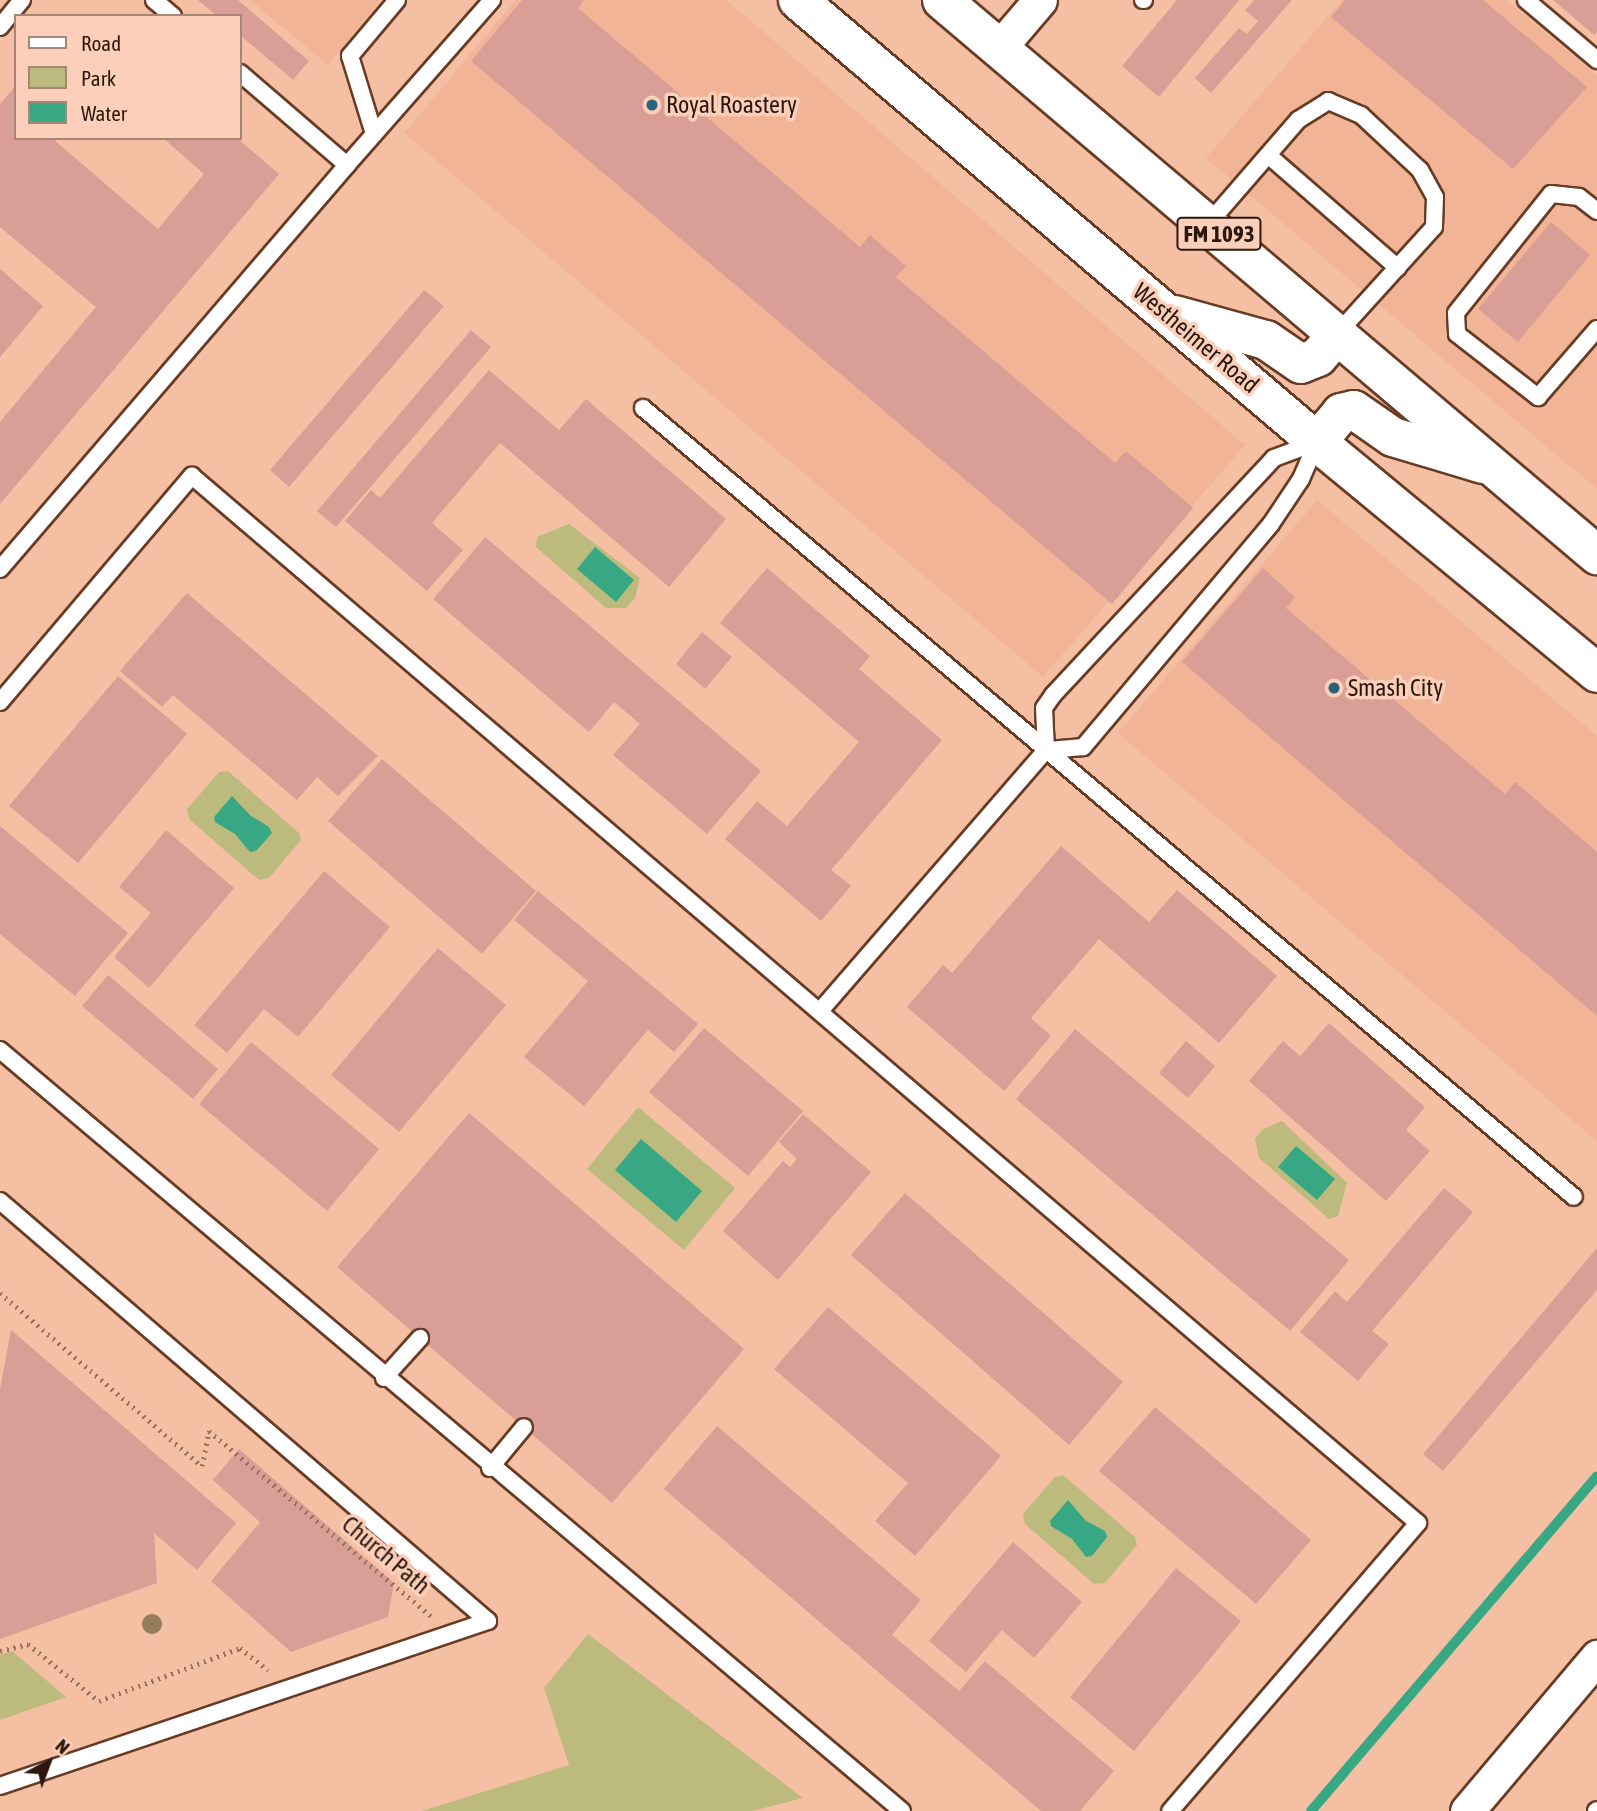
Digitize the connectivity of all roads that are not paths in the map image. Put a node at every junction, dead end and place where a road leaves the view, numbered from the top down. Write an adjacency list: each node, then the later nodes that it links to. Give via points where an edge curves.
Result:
1 (22, 0): 10 (lane)
2 (155, 0): 9 (lane)
3 (397, 0): 14 (lane, via 350,56)
4 (492, 0): 14 (lane)
5 (798, 0): 20 (main road, Westheimer Road)
6 (942, 0): 11 (main road, FM 1093)
7 (1040, 0): 11 (street)
8 (1526, 0): 12 (lane)
9 (171, 14)
10 (0, 27)
11 (999, 48): 18 (main road, FM 1093)
12 (1597, 61)
13 (242, 75): 16 (lane)
14 (374, 134): 16 (lane)
15 (1268, 155): 18 (lane); 19 (lane); 19 (lane, via 1298,121 1328,101 1361,116 1420,170 1435,197 1434,227)
16 (347, 165): 27 (lane)
17 (1597, 211): 21 (lane, via 1579,197 1551,194 1456,313 1457,334 1538,397)
18 (1208, 224): 22 (main road, FM 1093)
19 (1398, 268): 22 (lane)
20 (1166, 313): 22 (main road, via 1266,340 1301,364 1318,357); 24 (main road, Westheimer Road)
21 (1597, 329)
22 (1338, 333): 25 (main road, FM 1093)
23 (643, 408): 30 (lane)
24 (1317, 442): 25 (main road, via 1341,413 1354,410 1393,437); 28 (main road, Westheimer Road); 30 (lane, via 1301,479 1271,524 1083,747); 30 (lane, via 1273,458 1053,695 1044,708)
25 (1495, 468): 26 (main road, FM 1093)
26 (1597, 555)
27 (0, 569)
28 (1597, 673)
29 (0, 702): 31 (lane, via 192,476)
30 (1046, 750): 31 (lane); 33 (lane)
31 (820, 1012): 42 (lane, via 1418,1523)
32 (0, 1050): 36 (lane)
33 (1574, 1197)
34 (0, 1201): 40 (lane, via 488,1621)
35 (420, 1338): 36 (lane)
36 (384, 1378): 38 (lane)
37 (524, 1427): 38 (lane)
38 (490, 1468): 41 (lane)
39 (1597, 1657): 43 (street)
40 (0, 1786)
41 (902, 1811)
42 (1170, 1811)
43 (1467, 1811)

